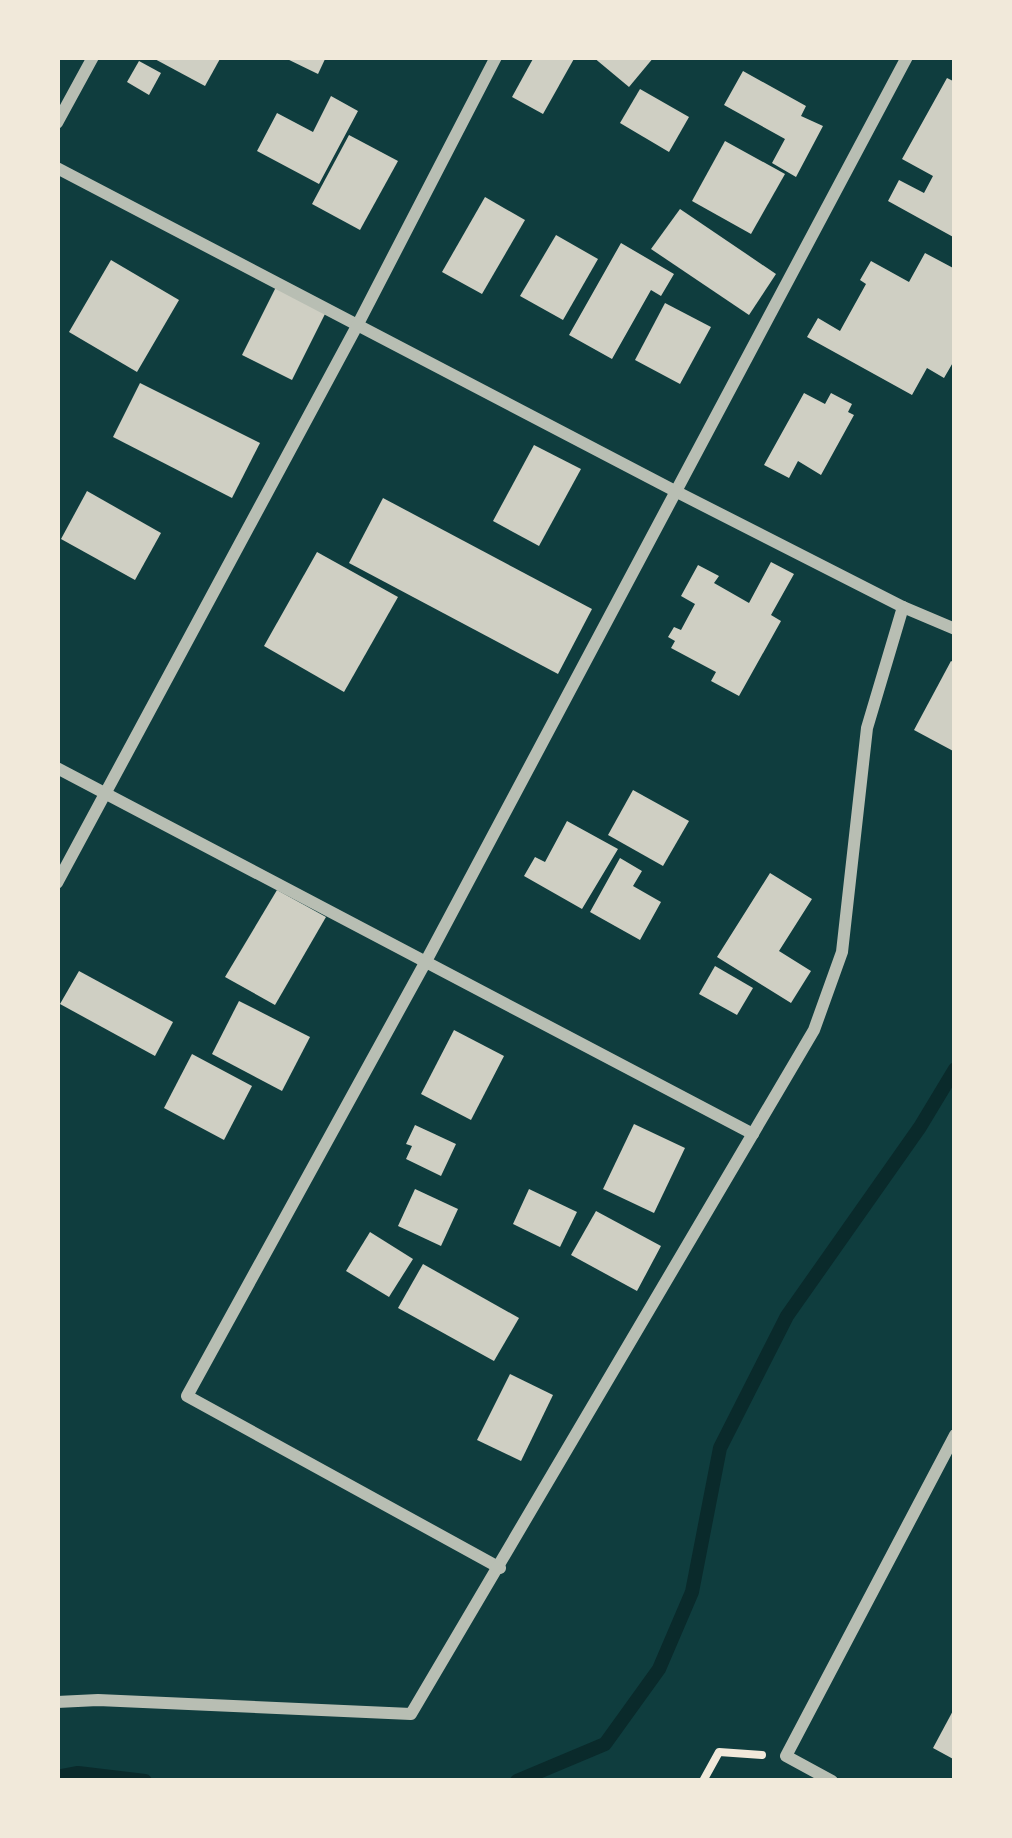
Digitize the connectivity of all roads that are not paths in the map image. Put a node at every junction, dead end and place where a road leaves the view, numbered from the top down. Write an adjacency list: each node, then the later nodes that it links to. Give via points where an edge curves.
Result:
1 (93, 57): 4 (street)
2 (496, 57): 6 (street)
3 (907, 57): 7 (street)
4 (57, 123)
5 (57, 168): 6 (street)
6 (358, 324): 7 (street); 11 (street)
7 (677, 492): 8 (street); 13 (street)
8 (904, 607): 9 (street); 14 (street, via 867,728 842,952 814,1030)
9 (955, 629)
10 (57, 768): 11 (street)
11 (106, 794): 12 (street); 13 (street)
12 (57, 883)
13 (425, 963): 14 (street); 16 (street, via 187,1396)
14 (753, 1134): 16 (street)
15 (955, 1435): 18 (street, via 786,1756)
16 (500, 1568): 17 (street, via 411,1714)
17 (57, 1702)
18 (832, 1781)

